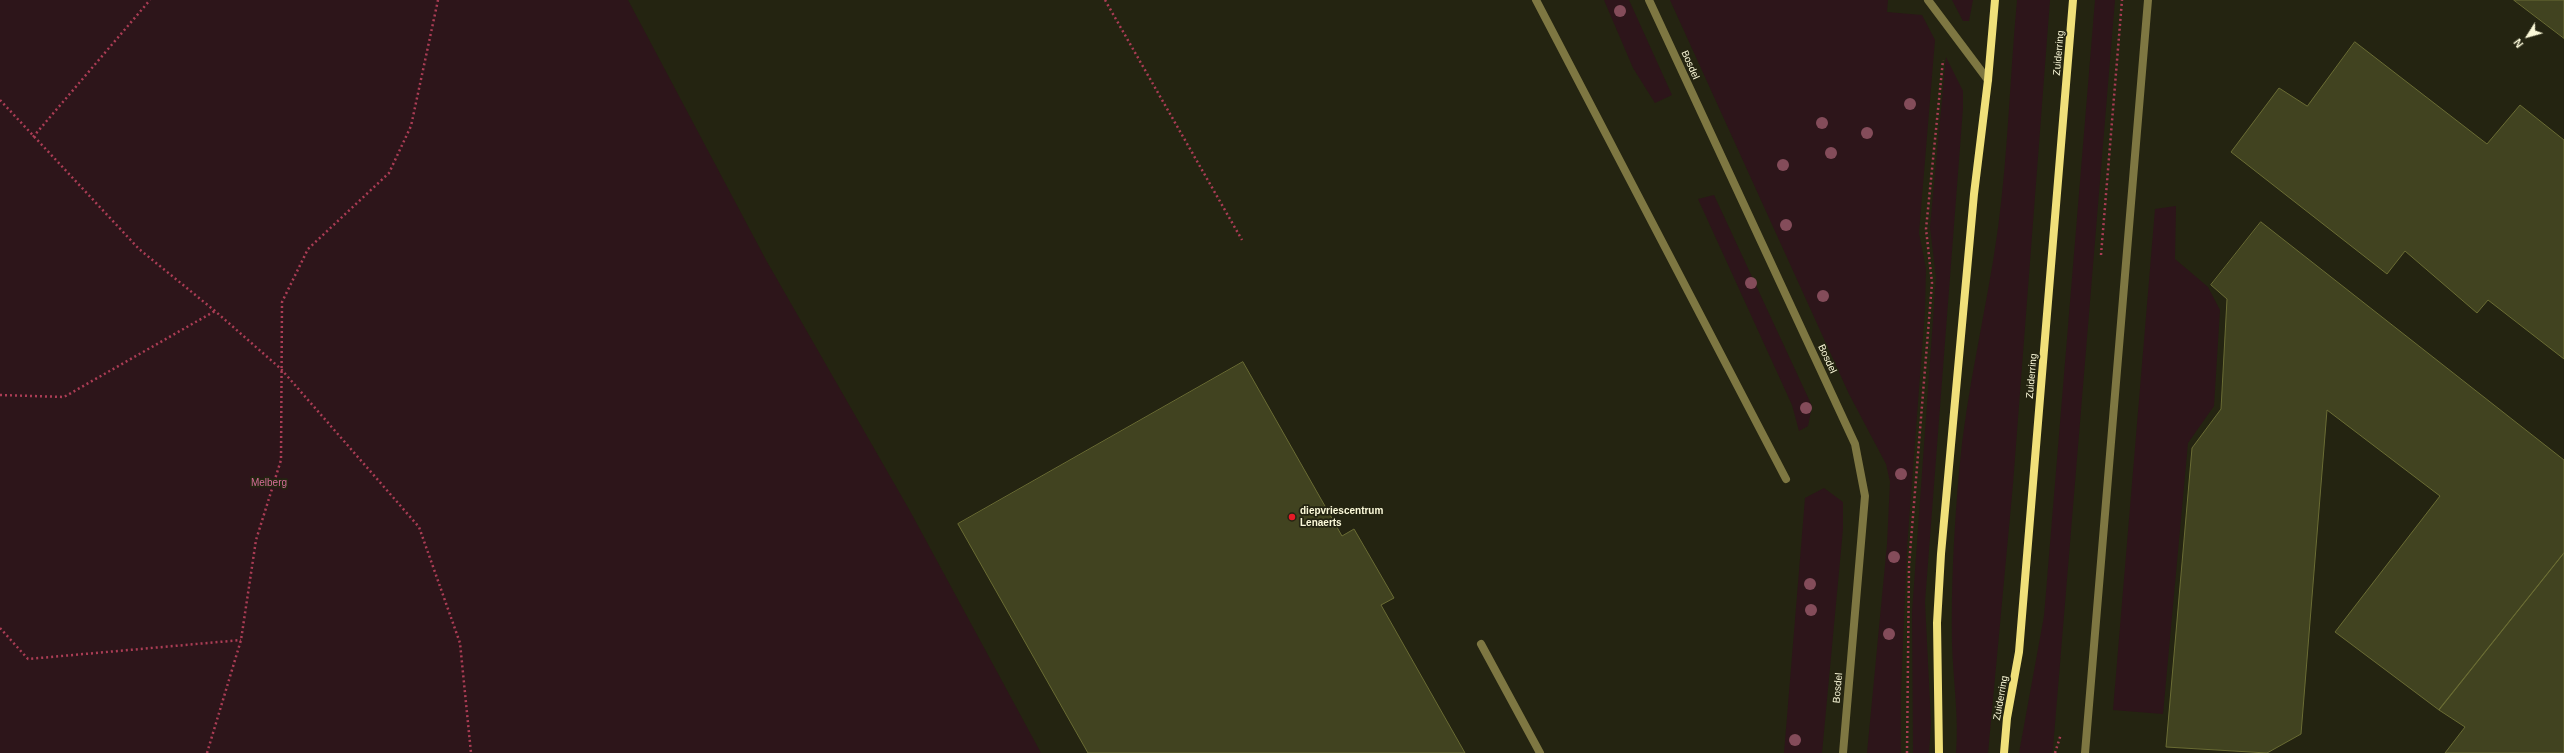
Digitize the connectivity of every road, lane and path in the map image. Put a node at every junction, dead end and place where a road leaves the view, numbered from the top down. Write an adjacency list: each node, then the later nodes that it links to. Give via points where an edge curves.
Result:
1 (150, 0): 13 (path)
2 (438, 0): 16 (path, via 411,126 389,173 308,249 282,302)
3 (1106, 0): 14 (path)
4 (1536, 0): 18 (street)
5 (1650, 0): 25 (street, Bosdel, via 1856,444 1865,496)
6 (1928, 0): 10 (street)
7 (1995, 0): 11 (main road)
8 (2074, 0): 28 (main road, Zuiderring, via 2019,652 2007,718)
9 (2148, 0): 29 (street)
10 (1946, 26): 11 (street); 26 (path, via 1926,229 1932,283 1909,565)
11 (1988, 80): 27 (main road, via 1973,202 1941,554 1937,623)
12 (0, 100): 13 (path)
13 (33, 137): 15 (path, via 139,249)
14 (1242, 240)
15 (215, 311): 16 (path); 17 (path, via 64,397)
16 (281, 369): 20 (path, via 280,460 256,540); 23 (path, via 419,527 460,643)
17 (0, 395)
18 (1786, 479)
19 (0, 628): 20 (path, via 28,658)
20 (242, 640): 22 (path)
21 (1481, 644): 24 (street)
22 (207, 753)
23 (471, 753)
24 (1540, 753)
25 (1842, 753)
26 (1907, 753)
27 (1939, 753)
28 (2004, 753)
29 (2085, 753)

